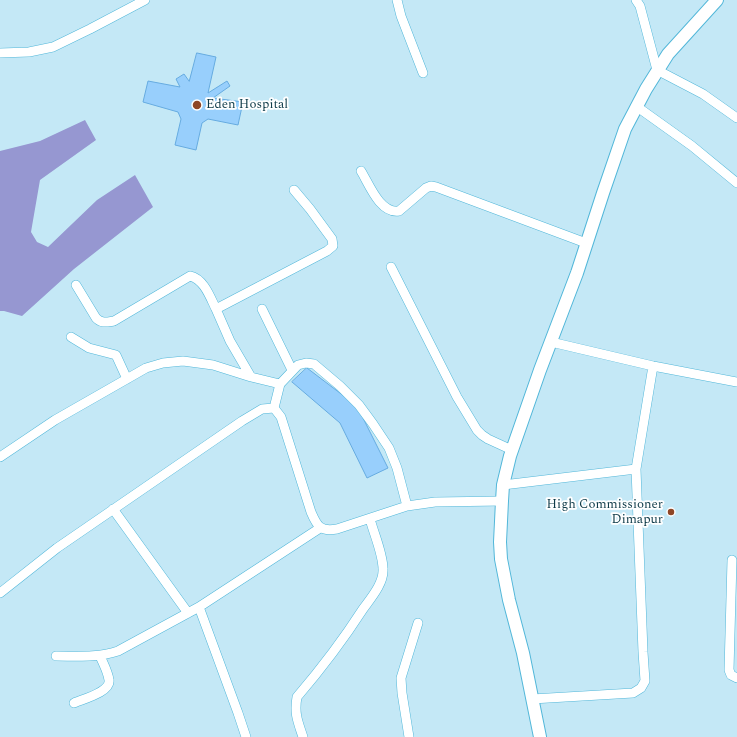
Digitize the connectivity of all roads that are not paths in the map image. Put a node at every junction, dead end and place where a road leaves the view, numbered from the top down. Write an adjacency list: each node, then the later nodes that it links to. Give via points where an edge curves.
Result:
1 (144, 0): 5 (street, via 53,47 29,52)
2 (398, 0): 7 (street, via 401,16)
3 (636, 0): 6 (street, via 640,6)
4 (717, 0): 6 (main road, via 677,44)
5 (0, 53)
6 (658, 70): 8 (main road); 9 (street, via 703,94)
7 (422, 74)
8 (636, 106): 11 (street, via 692,146); 13 (main road, via 625,129)
9 (737, 118)
10 (361, 171): 13 (street, via 381,204 395,212 431,186)
11 (737, 183)
12 (294, 190): 16 (street, via 332,239 333,246)
13 (586, 243): 19 (main road)
14 (391, 267): 27 (street, via 457,397 477,430 488,439)
15 (76, 285): 16 (street, via 100,322 114,320 190,276 201,282)
16 (216, 309): 22 (street)
17 (262, 309): 21 (street)
18 (71, 337): 23 (street, via 89,348 116,355)
19 (551, 342): 20 (street); 27 (main road)
20 (653, 366): 24 (street); 29 (street)
21 (292, 370): 25 (street); 32 (street, via 298,364 314,364 359,405 389,448)
22 (250, 377): 23 (street, via 213,365 183,361 146,368); 25 (street)
23 (127, 379): 28 (street, via 55,420)
24 (737, 382)
25 (280, 384): 26 (street)
26 (274, 408): 33 (street, via 262,409 242,421); 35 (street, via 280,417 311,512)
27 (512, 450): 30 (main road)
28 (0, 457)
29 (636, 469): 30 (street); 44 (street, via 645,681 634,693)
30 (503, 485): 31 (main road)
31 (502, 501): 32 (street, via 436,502); 44 (main road, via 500,542 504,576)
32 (407, 506): 34 (street)
33 (113, 509): 37 (street, via 57,548); 39 (street)
34 (370, 519): 35 (street, via 328,531); 47 (street, via 384,570 372,597 343,640 297,697 296,718)
35 (320, 528): 38 (street)
36 (732, 560): 43 (street, via 729,670 731,675)
37 (0, 593)
38 (199, 607): 39 (street); 46 (street)
39 (188, 613): 42 (street, via 118,652)
40 (418, 623): 48 (street, via 401,678)
41 (56, 656): 42 (street)
42 (100, 656): 45 (street, via 110,681 108,686 104,691)
43 (737, 678)
44 (532, 699): 49 (main road)
45 (74, 703)
46 (246, 737)
47 (304, 737)
48 (409, 737)
49 (540, 737)

